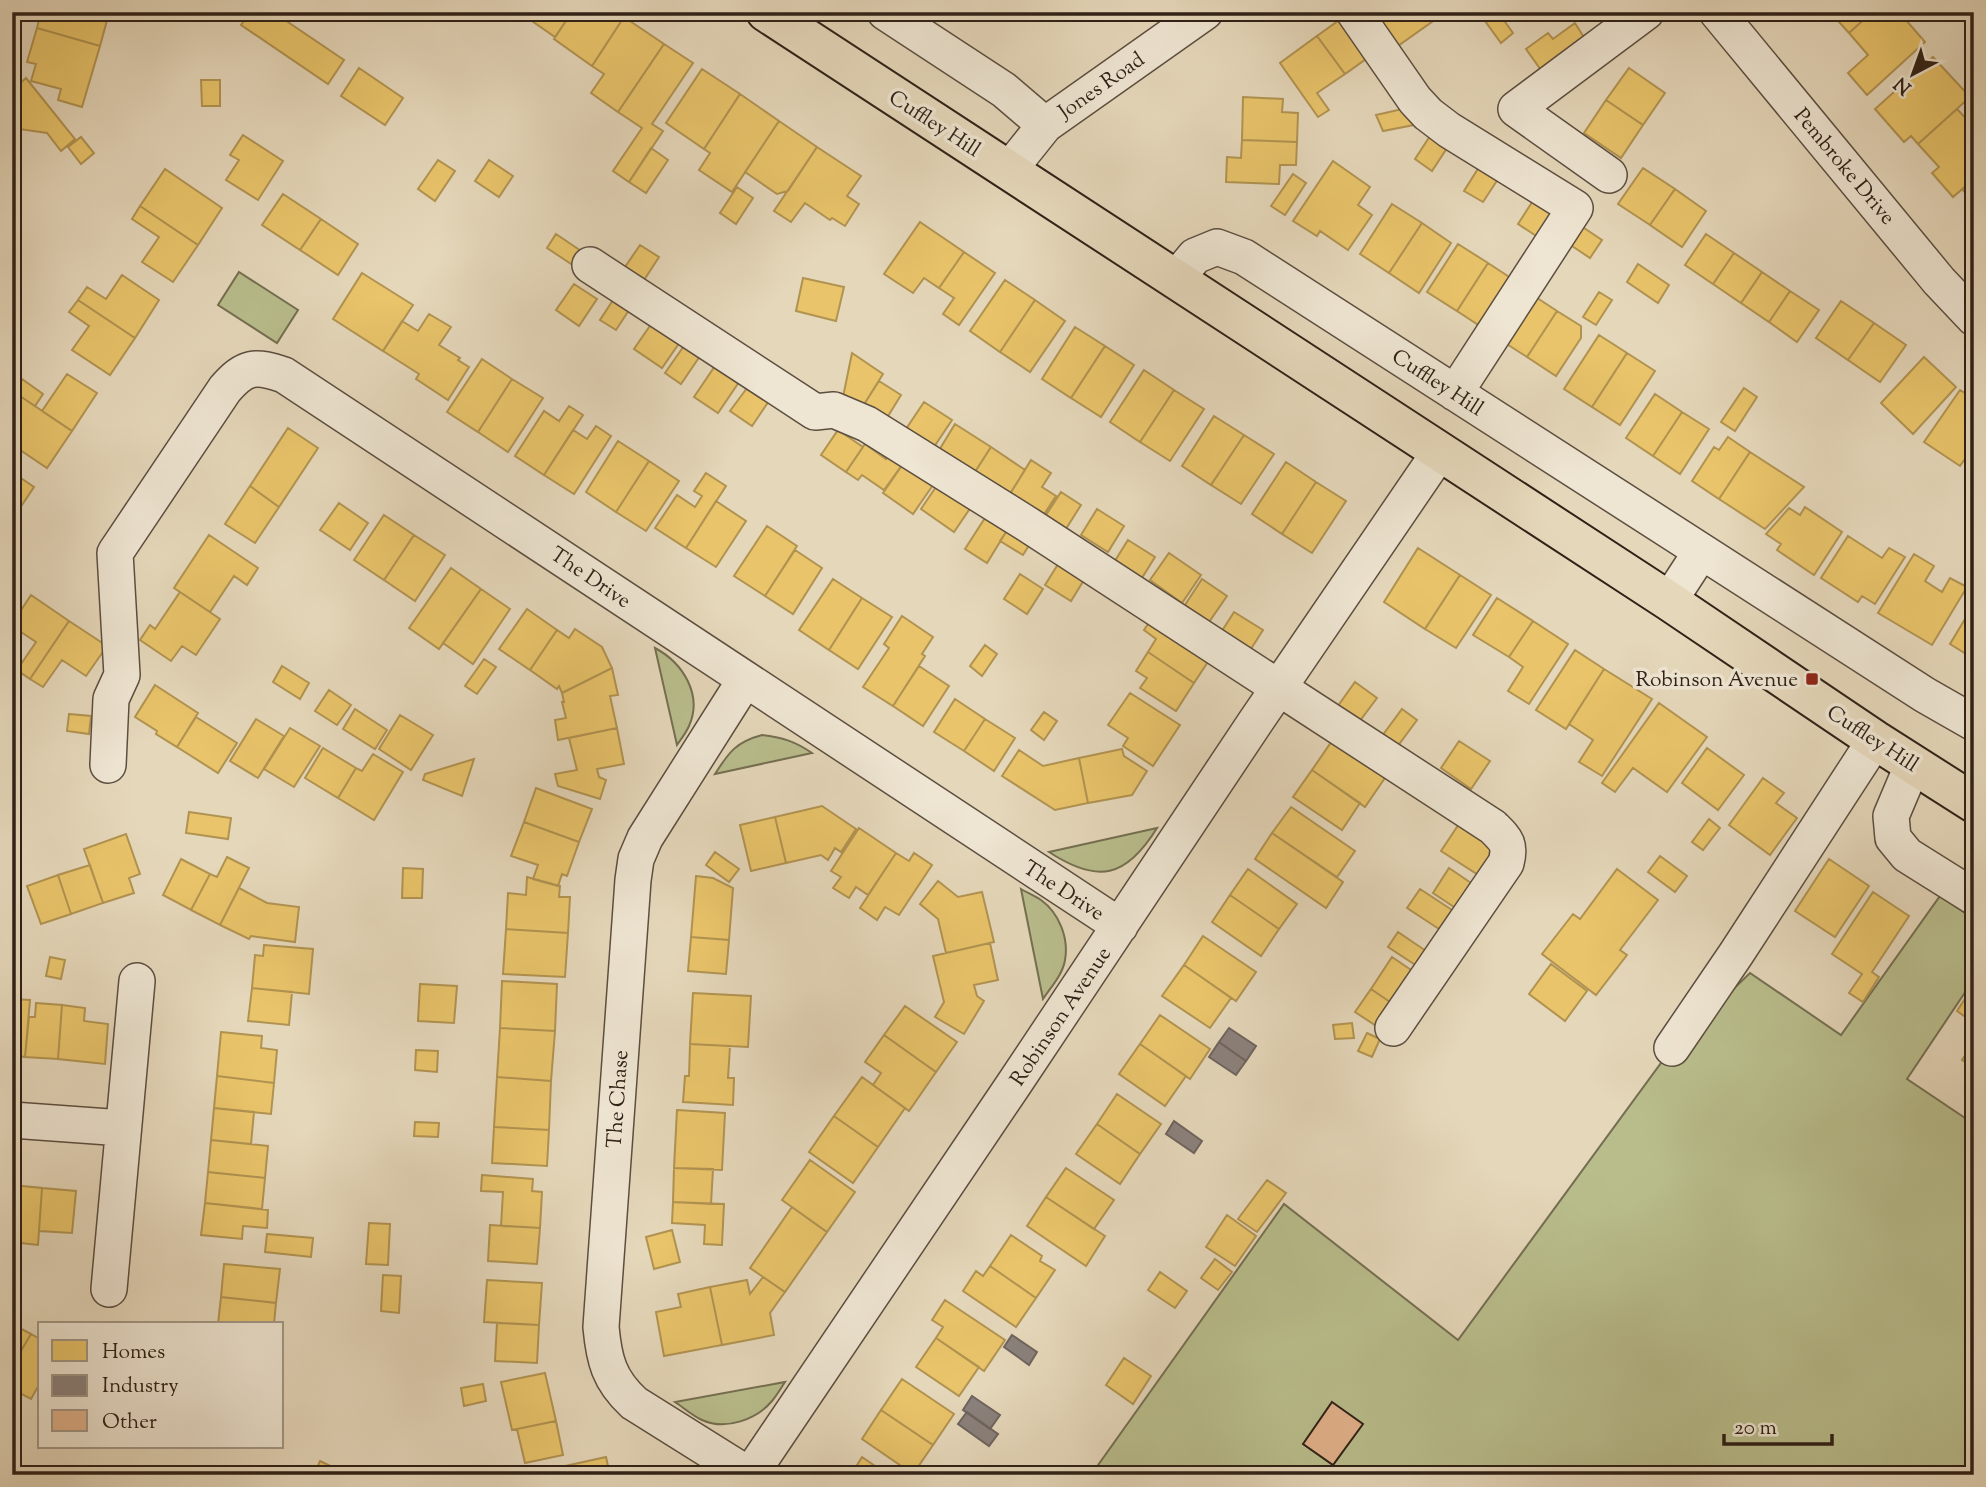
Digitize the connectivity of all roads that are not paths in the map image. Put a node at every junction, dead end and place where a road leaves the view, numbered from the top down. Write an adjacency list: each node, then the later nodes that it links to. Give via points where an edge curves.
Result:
1 (765, 12): 8 (main road, Cuffley Hill)
2 (885, 12): 7 (street, via 1004,90)
3 (1205, 12): 7 (street, Jones Road)
4 (1354, 12): 13 (street, via 1428,114 1575,208)
5 (1646, 12): 9 (street, via 1516,110)
6 (1717, 12): 12 (street, Pembroke Drive)
7 (1045, 125): 8 (street, Jones Road)
8 (1009, 170): 11 (main road, Cuffley Hill)
9 (1609, 175)
10 (590, 265): 18 (street, via 815,412 834,410 867,424)
11 (1175, 280): 13 (street, Cuffley Hill, via 1195,256 1217,247 1244,257); 14 (main road, Cuffley Hill)
12 (1974, 318)
13 (1455, 393): 15 (street, Cuffley Hill)
14 (1439, 453): 16 (main road, Cuffley Hill); 18 (street, Robinson Avenue)
15 (1702, 552): 16 (street); 19 (street, Cuffley Hill)
16 (1669, 601): 20 (main road, Cuffley Hill)
17 (745, 680): 22 (street, The Drive, via 284,375 252,368 225,389 115,553 122,675 111,699); 25 (street, The Drive); 32 (street, The Chase, via 636,859 601,1327 604,1355 620,1391)
18 (1279, 688): 25 (street, Robinson Avenue); 27 (street, via 1493,827 1509,851 1506,863)
19 (1974, 723)
20 (1875, 740): 21 (main road, Cuffley Hill); 28 (street)
21 (1913, 764): 23 (main road, Cuffley Hill); 24 (street, via 1891,816 1893,838 1907,855)
22 (108, 765)
23 (1974, 803)
24 (1974, 897)
25 (1119, 926): 32 (street, Robinson Avenue)
26 (137, 981): 30 (street)
27 (1393, 1028)
28 (1672, 1048)
29 (12, 1120): 30 (street)
30 (123, 1128): 31 (street)
31 (109, 1289)
32 (750, 1475)

